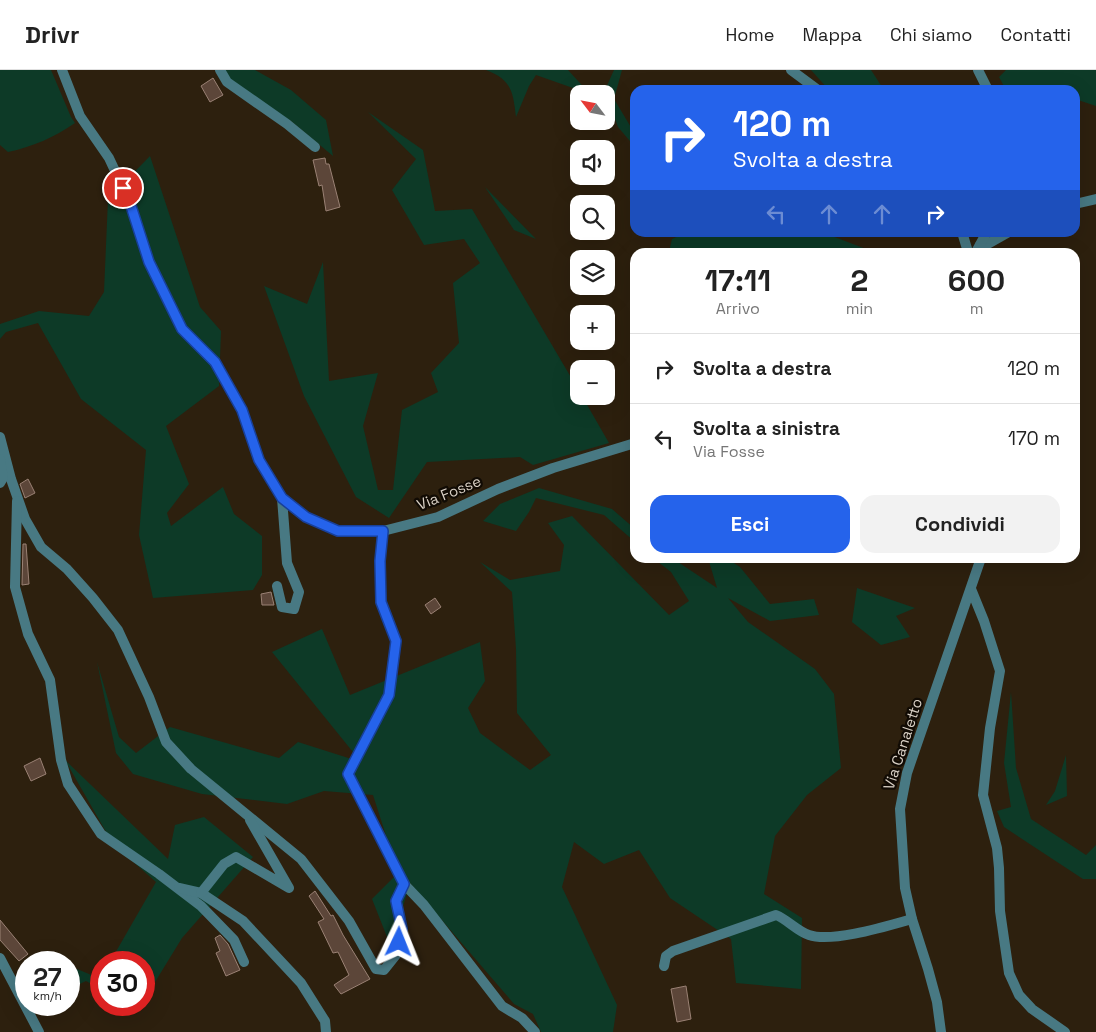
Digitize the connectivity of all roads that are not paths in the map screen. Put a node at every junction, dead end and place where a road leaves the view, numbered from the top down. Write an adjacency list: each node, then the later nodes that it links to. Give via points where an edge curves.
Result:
1 (62, 70): 17 (street, Via Fosse, via 80,116 110,158 130,203 149,262 182,329 215,362 242,410 259,460)
2 (220, 70): 7 (street, via 227,82)
3 (791, 70): 5 (street)
4 (978, 70): 6 (street)
5 (811, 85)
6 (986, 85)
7 (315, 147)
8 (1096, 198): 9 (street)
9 (1080, 203)
10 (1000, 237): 11 (street)
11 (980, 248)
12 (0, 437): 16 (street)
13 (630, 445): 18 (street, Via Fosse, via 553,468 498,489 438,518)
14 (0, 459): 15 (street, via 3,478)
15 (0, 484)
16 (17, 495): 22 (street, via 41,547 94,598 118,630 166,742 192,769); 24 (street, via 15,587 28,634 50,680 60,760 68,784 101,834)
17 (282, 498): 18 (street, Via Fosse, via 306,517 338,531); 20 (street, via 287,563 299,592 294,609 282,607)
18 (383, 531): 23 (street, via 381,602 396,641 389,695 348,774)
19 (980, 563): 21 (street, Via Canaletto)
20 (277, 586)
21 (971, 589): 26 (street, Via Canaletto, via 902,795 901,844); 34 (street, via 1000,671 983,795 997,848 1000,911 1009,973 1019,995 1032,1009)
22 (246, 813): 23 (street, via 301,859 349,921 376,969 384,970 396,955 402,929 396,901); 25 (street, via 289,888 236,857 224,864)
23 (404, 884): 32 (street, via 502,1006 522,1018)
24 (176, 887): 25 (street); 28 (street, via 201,906 234,940)
25 (201, 893): 31 (street, via 243,921 301,983 325,1021)
26 (912, 919): 29 (street, via 838,936 816,937 776,915 673,951 666,956); 33 (street, Via Canaletto, via 932,986)
27 (0, 958): 30 (street)
28 (244, 962)
29 (664, 966)
30 (39, 1032)
31 (326, 1032)
32 (534, 1032)
33 (940, 1032)
34 (1065, 1032)

